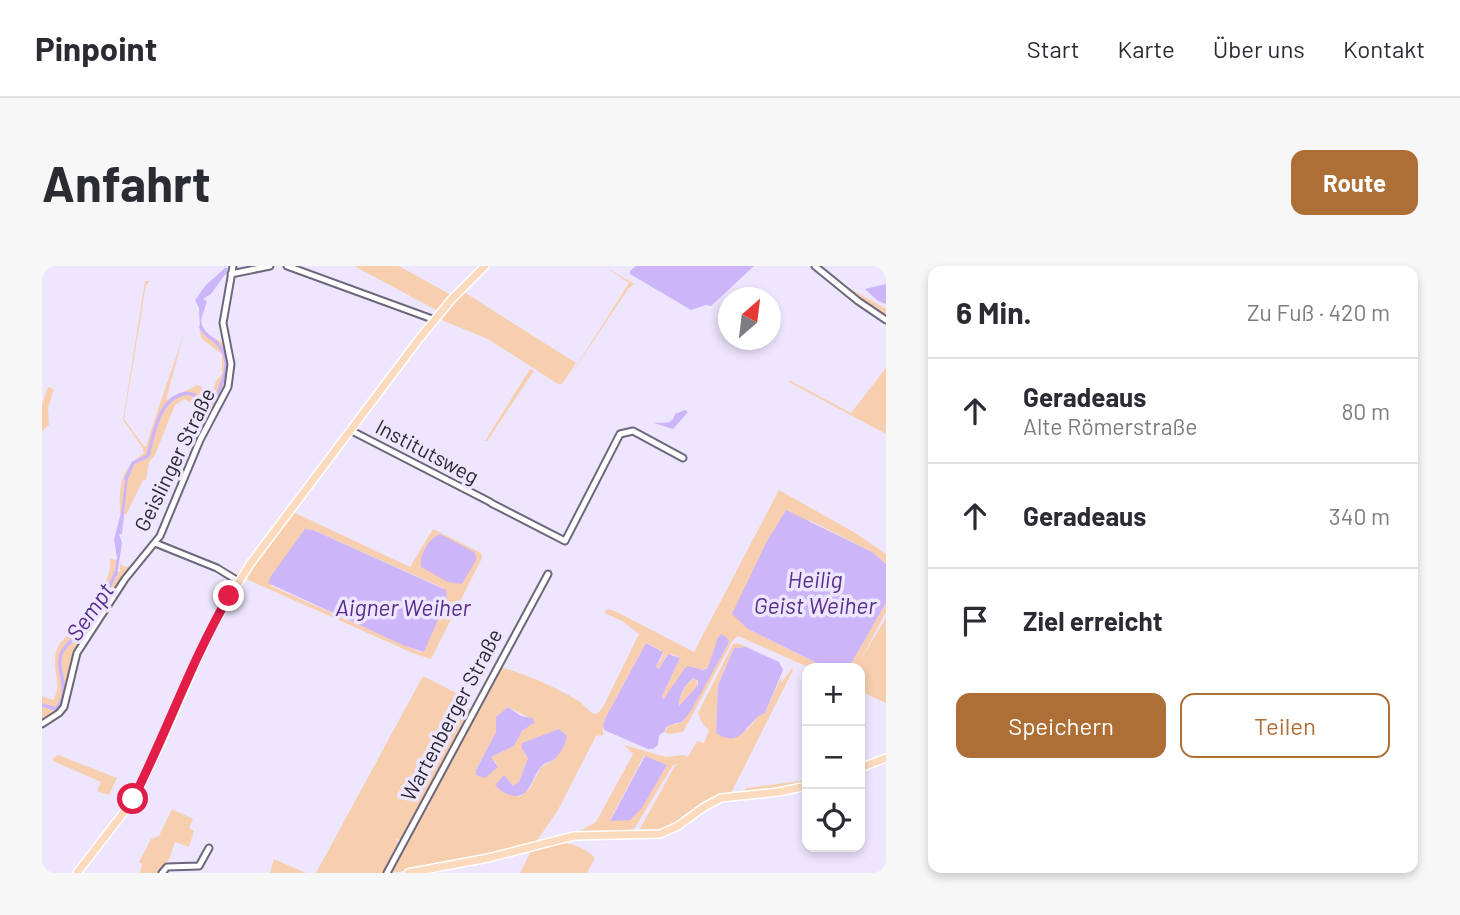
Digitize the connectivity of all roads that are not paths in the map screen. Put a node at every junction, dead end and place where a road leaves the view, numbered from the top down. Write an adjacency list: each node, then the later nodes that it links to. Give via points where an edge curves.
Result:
1 (233, 266): 6 (street, Geislinger Straße)
2 (270, 266): 6 (street)
3 (287, 266): 7 (street)
4 (485, 266): 7 (main road)
5 (816, 266): 8 (street)
6 (231, 274): 11 (street, Geislinger Straße, via 223,323 231,354 231,380)
7 (435, 320): 9 (main road)
8 (886, 320)
9 (351, 430): 10 (street, Institutsweg, via 565,541 620,434 633,431); 13 (main road)
10 (683, 457)
11 (155, 543): 13 (street); 14 (street, Geislinger Straße, via 125,579 78,653 66,702)
12 (548, 574): 21 (street, Wartenberger Straße)
13 (238, 581): 19 (main road, via 126,811)
14 (45, 723)
15 (886, 758): 16 (main road)
16 (865, 766)
17 (802, 787): 22 (main road, via 721,798 660,834 574,836)
18 (209, 848): 20 (street, via 198,866 167,867)
19 (77, 873)
20 (162, 873)
21 (387, 873)
22 (408, 873)

